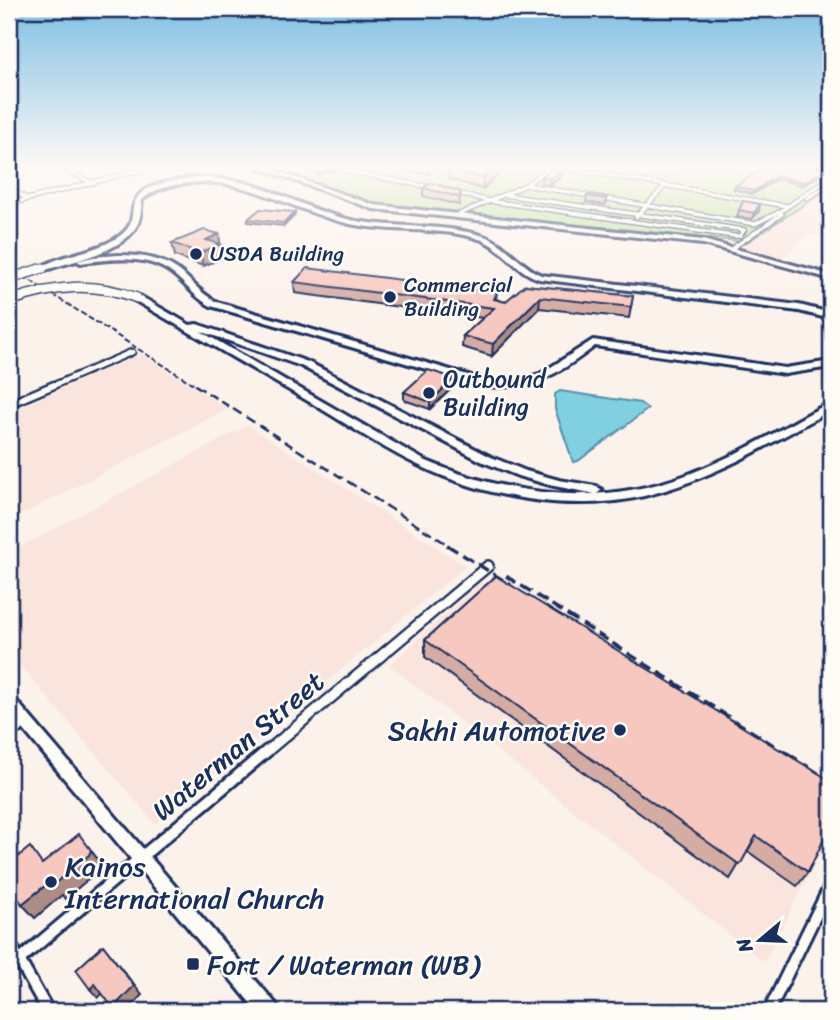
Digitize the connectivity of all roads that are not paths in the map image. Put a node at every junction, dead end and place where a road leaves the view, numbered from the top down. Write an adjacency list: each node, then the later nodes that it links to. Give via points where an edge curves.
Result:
1 (136, 215): 12 (highway, via 126,236)
2 (330, 215): 16 (highway, via 486,239 539,277 799,308)
3 (454, 215): 4 (main road)
4 (458, 215): 11 (main road)
5 (581, 215): 10 (street)
6 (637, 215): 10 (street); 10 (street, via 744,230 737,236)
7 (701, 215): 8 (street, via 755,224)
8 (772, 215)
9 (784, 215): 11 (street)
10 (631, 222)
11 (731, 249): 13 (main road)
12 (43, 268): 14 (highway, bridge); 19 (highway, via 92,259 138,259 172,269 197,295 221,307 484,383 515,384 544,377 593,343 785,371)
13 (831, 277)
14 (9, 279)
15 (9, 301): 17 (highway, bridge, via 81,286 114,289)
16 (831, 316)
17 (168, 317): 22 (highway, via 310,366 456,445 523,473 574,488); 22 (highway, via 447,475 530,495 596,497)
18 (132, 352): 20 (street)
19 (831, 364)
20 (9, 404)
21 (831, 405): 22 (highway, via 696,476)
22 (644, 491)
23 (488, 566): 27 (street, Waterman Street)
24 (9, 702): 25 (main road)
25 (26, 722): 26 (street); 27 (main road)
26 (9, 734)
27 (141, 858): 30 (street, Waterman Street); 32 (main road)
28 (831, 884): 33 (street)
29 (9, 942): 30 (street)
30 (18, 961): 31 (street)
31 (48, 1011)
32 (269, 1011)
33 (769, 1011)

